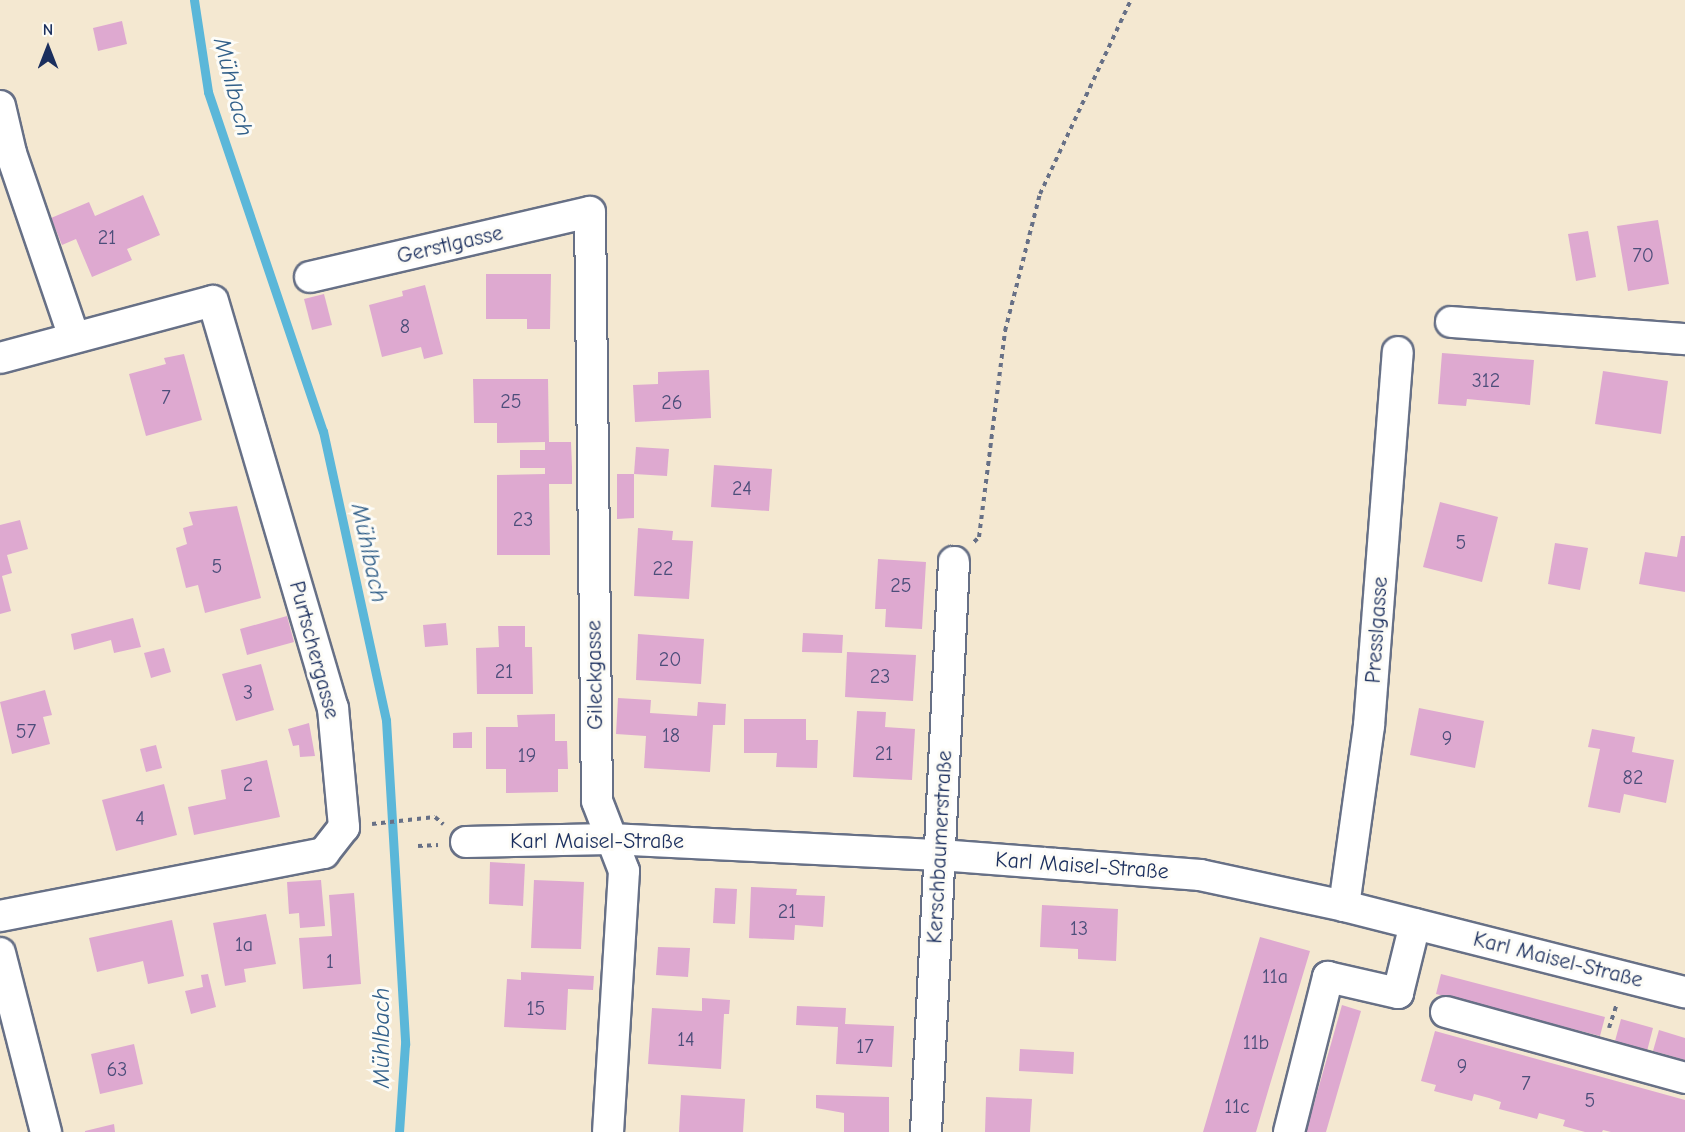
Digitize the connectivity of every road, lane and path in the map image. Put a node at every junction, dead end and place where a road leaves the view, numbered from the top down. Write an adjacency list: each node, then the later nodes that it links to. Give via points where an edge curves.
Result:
1 (1131, 0): 10 (path, via 1040,194 1005,331 979,537)
2 (0, 106): 6 (street, via 11,153)
3 (590, 212): 4 (street, Gerstlgasse); 13 (street, Gileckgasse, via 597,801)
4 (310, 278)
5 (1451, 322): 7 (street)
6 (74, 337): 9 (street); 12 (street, Purtschergasse, via 213,301 333,708)
7 (1685, 339)
8 (1398, 352): 16 (street, Presslgasse, via 1369,726)
9 (0, 358)
10 (954, 562): 15 (street, Kerschbaumerstraße)
11 (435, 818): 12 (path)
12 (344, 827): 17 (street, via 324,853)
13 (610, 839): 14 (street, Karl Maisel-Straße); 15 (street, Karl Maisel-Straße); 26 (street, Gileckgasse, via 624,871)
14 (466, 842)
15 (940, 855): 16 (street, Karl Maisel-Straße, via 1200,875); 27 (street, Kerschbaumerstraße)
16 (1344, 906): 18 (street, Karl Maisel-Straße)
17 (0, 916)
18 (1415, 924): 20 (street, Karl Maisel-Straße); 28 (street, via 1398,993 1328,977)
19 (0, 952): 25 (street)
20 (1624, 976): 21 (street, Karl Maisel-Straße); 23 (path)
21 (1685, 992)
22 (1446, 1012): 23 (street)
23 (1602, 1055): 24 (street)
24 (1685, 1078)
25 (46, 1132)
26 (608, 1132)
27 (926, 1132)
28 (1289, 1132)

